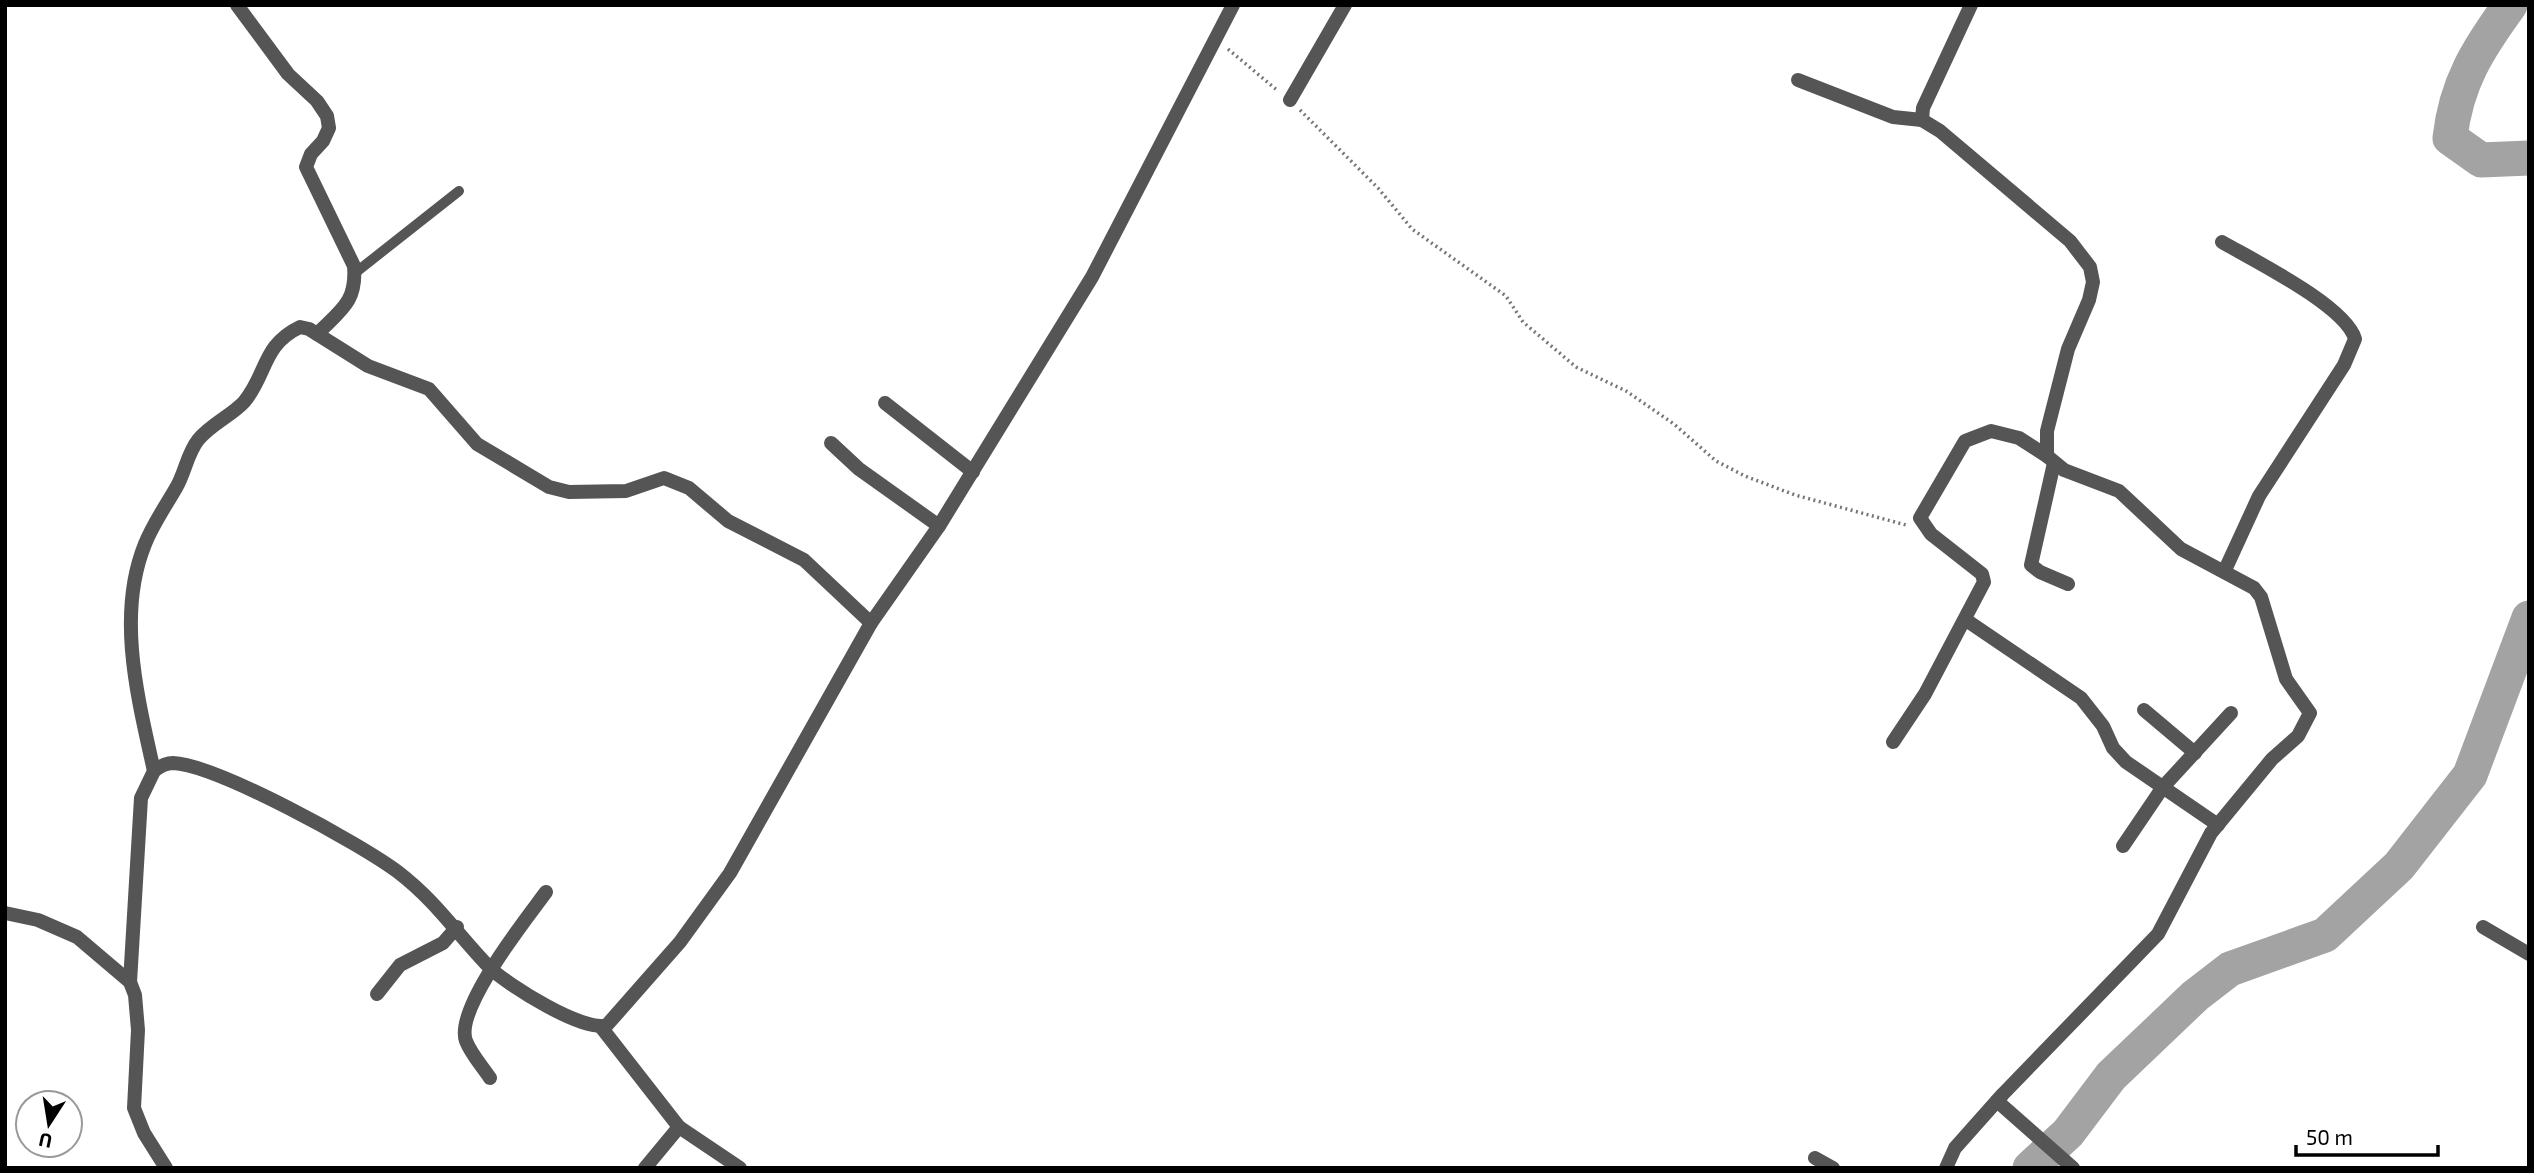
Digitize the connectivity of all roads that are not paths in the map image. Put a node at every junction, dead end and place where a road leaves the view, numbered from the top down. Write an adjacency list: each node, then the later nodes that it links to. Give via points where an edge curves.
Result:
1 (237, 5): 10 (street, via 288,74 327,116 329,128 306,167)
2 (1234, 5): 15 (street, via 1093,277)
3 (1345, 5): 6 (street)
4 (1971, 5): 7 (street, via 1923,108)
5 (1798, 80): 7 (street, via 1893,117)
6 (1290, 100)
7 (1922, 120): 14 (street, via 2070,241 2090,267 2089,300 2068,349 2047,432)
8 (459, 191): 10 (lane)
9 (2222, 242): 17 (street, via 2329,306 2355,339 2344,365 2247,516)
10 (355, 273): 11 (street, via 350,301)
11 (317, 334): 20 (street, via 368,366 429,389 477,444 549,487 569,492 626,491 664,478 689,488 728,521 804,560); 25 (street, via 300,327 274,346 241,405 199,439 144,546 131,622)
12 (885, 403): 15 (street)
13 (831, 443): 16 (street, via 859,470)
14 (2050, 459): 17 (street, via 2119,491 2169,540); 18 (street, via 2031,565); 19 (street, via 2019,438 1991,431 1965,441 1920,518 1931,534 1984,579)
15 (974, 472): 16 (street)
16 (939, 526): 20 (street)
17 (2225, 570): 27 (street, via 2245,580 2261,597 2286,679 2310,713 2298,736 2272,759)
18 (2068, 584)
19 (1966, 620): 23 (street); 26 (street, via 2081,698 2120,755)
20 (871, 623): 37 (street, via 730,873 680,942)
21 (2144, 710): 24 (street)
22 (2231, 713): 24 (street)
23 (1893, 742)
24 (2194, 753): 26 (street)
25 (154, 771): 31 (street, via 174,763 201,769 326,829 397,871); 35 (street, via 141,798)
26 (2163, 787): 27 (street); 28 (street)
27 (2218, 825): 39 (street, via 2158,934)
28 (2123, 846)
29 (546, 892): 34 (street)
30 (5, 913): 35 (street, via 38,920 77,937)
31 (457, 927): 34 (street); 36 (street, via 443,943 400,965)
32 (2483, 927): 33 (street)
33 (2529, 954)
34 (490, 968): 37 (street, via 582,1024); 38 (street, via 465,1040)
35 (130, 982): 43 (street, via 138,1030 134,1108)
36 (377, 994)
37 (601, 1027): 40 (street)
38 (490, 1077)
39 (1997, 1101): 42 (street); 47 (street, via 1955,1148)
40 (679, 1127): 44 (street); 45 (street)
41 (1815, 1158): 46 (street)
42 (2072, 1167)
43 (166, 1168)
44 (645, 1168)
45 (740, 1168)
46 (1833, 1168)
47 (1946, 1168)

